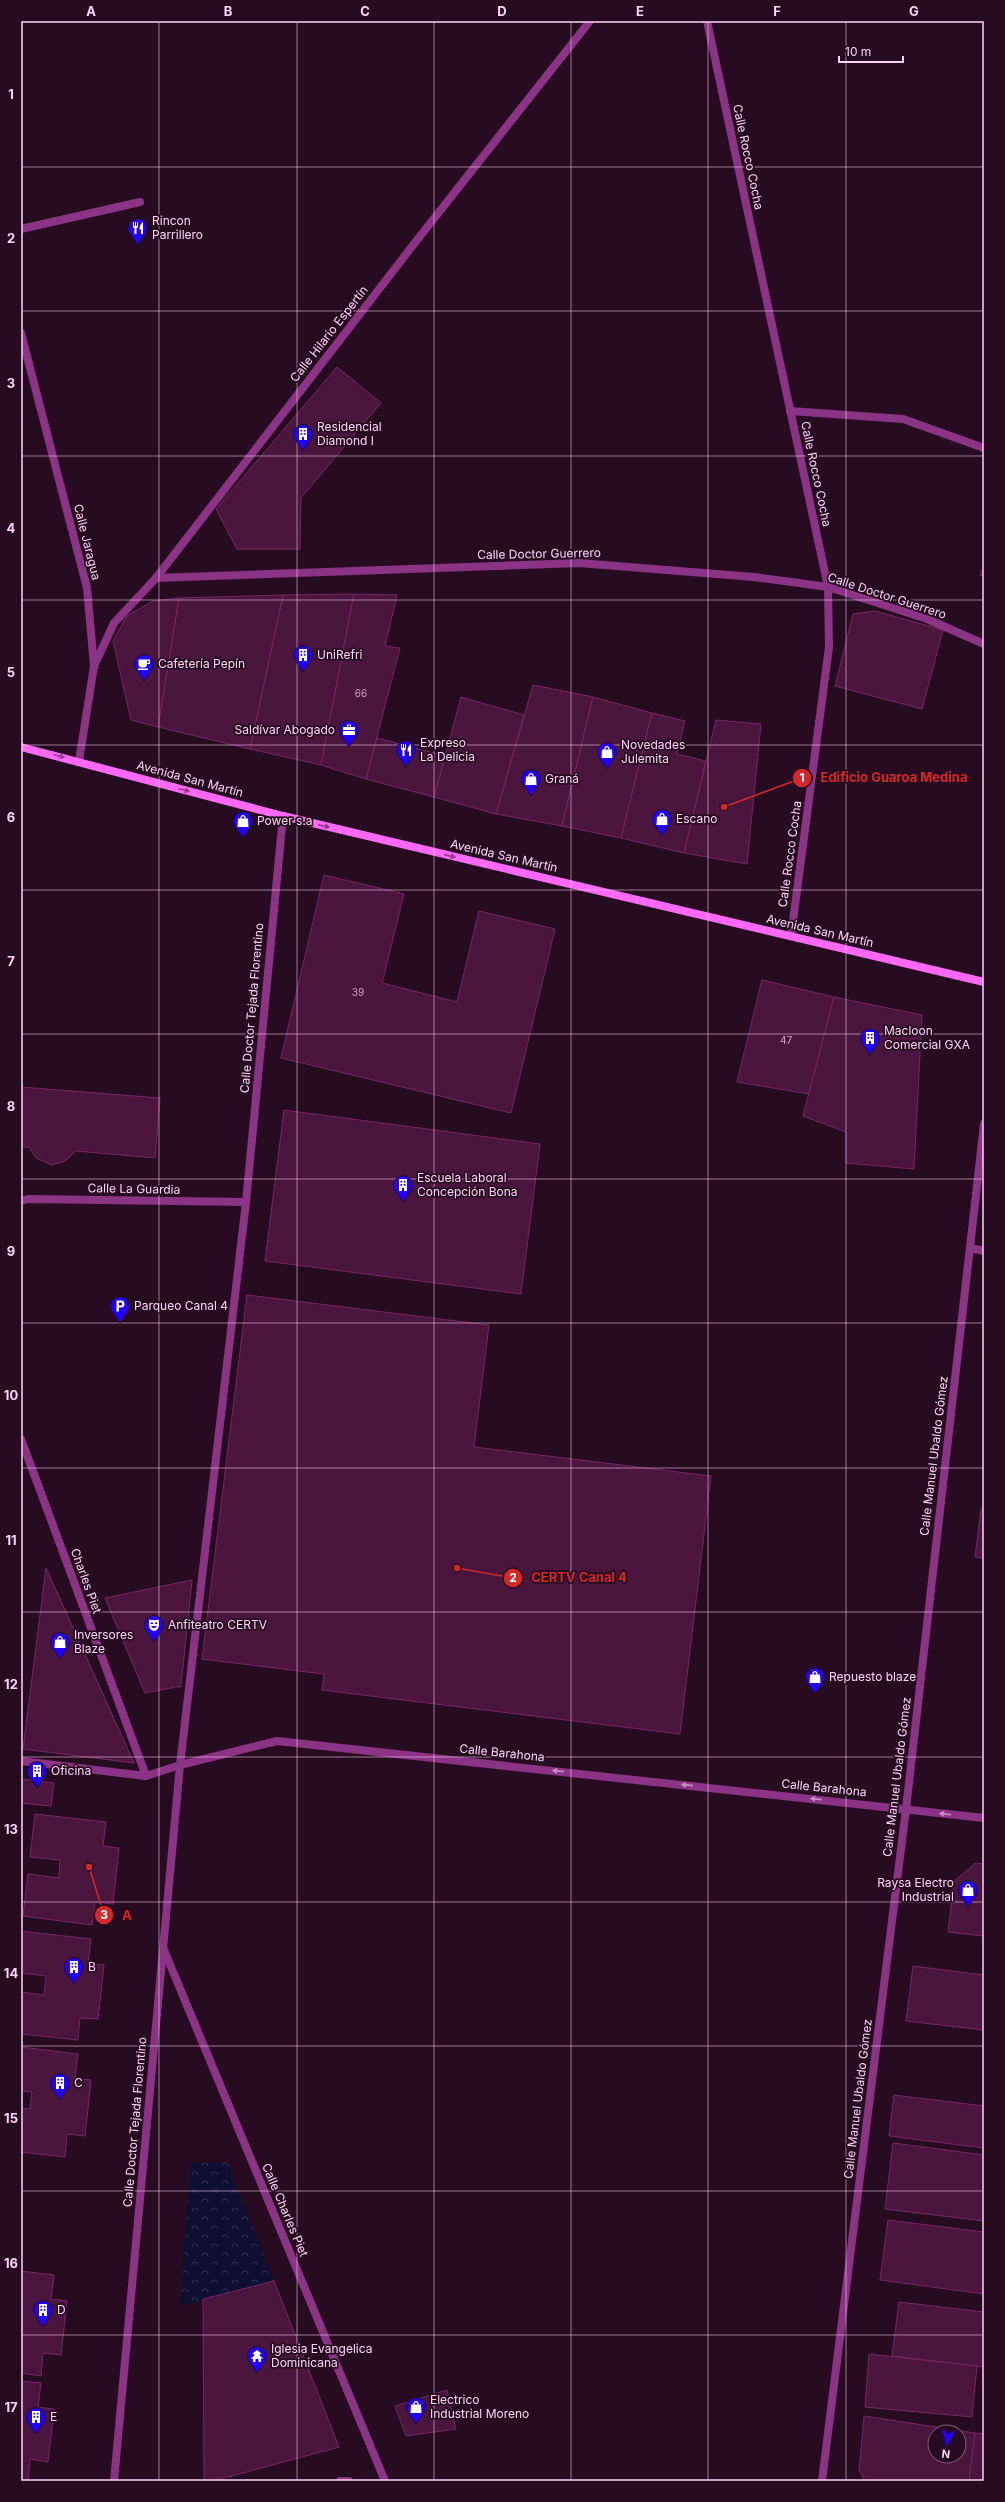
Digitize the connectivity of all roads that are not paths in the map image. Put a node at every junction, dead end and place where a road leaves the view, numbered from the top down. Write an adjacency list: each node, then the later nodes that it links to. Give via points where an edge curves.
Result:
1 (590, 21): 8 (street, Calle Hilario Espertín)
2 (707, 21): 6 (street, Calle Rocco Cocha)
3 (140, 202): 4 (street)
4 (21, 229)
5 (21, 333): 11 (street, Calle Jaragua, via 87,588)
6 (790, 411): 7 (street, via 903,418); 9 (street, Calle Rocco Cocha)
7 (984, 448)
8 (156, 578): 9 (street, Calle Doctor Guerrero, via 579,563); 11 (street, Calle Hilario Espertín, via 114,623)
9 (828, 587): 10 (street, Calle Doctor Guerrero, via 927,619); 15 (street, Calle Rocco Cocha, via 830,647)
10 (984, 644)
11 (94, 666): 13 (street, Calle Jaragua)
12 (21, 747): 13 (main road, Avenida San Martín, one-way to 13)
13 (79, 761): 14 (main road, Avenida San Martín, one-way to 14)
14 (283, 816): 15 (main road, Avenida San Martín, one-way to 15); 19 (street, Calle Doctor Tejada Florentino)
15 (791, 936): 16 (main road, Avenida San Martín)
16 (984, 982)
17 (984, 1124): 20 (street, Calle Manuel Ubaldo Gómez)
18 (21, 1201): 19 (street, Calle La Guardia, via 28,1199)
19 (246, 1202): 24 (street, Calle Doctor Tejada Florentino)
20 (970, 1248): 21 (street); 26 (street, Calle Manuel Ubaldo Gómez)
21 (984, 1251)
22 (21, 1439): 25 (street, Charles Piet)
23 (21, 1761): 25 (street, Calle Barahona)
24 (180, 1765): 25 (street, Calle Barahona); 26 (street, Calle Barahona, one-way to 24, via 277,1740); 28 (street, Calle Doctor Tejada Florentino)
25 (146, 1776)
26 (906, 1809): 27 (street, Calle Barahona, one-way to 26); 33 (street, Calle Manuel Ubaldo Gómez)
27 (984, 1818)
28 (163, 1948): 29 (street, Calle Doctor Tejada Florentino); 32 (street, Calle Charles Piet)
29 (114, 2481)
30 (340, 2481): 31 (street)
31 (349, 2481)
32 (385, 2481)
33 (822, 2481)

